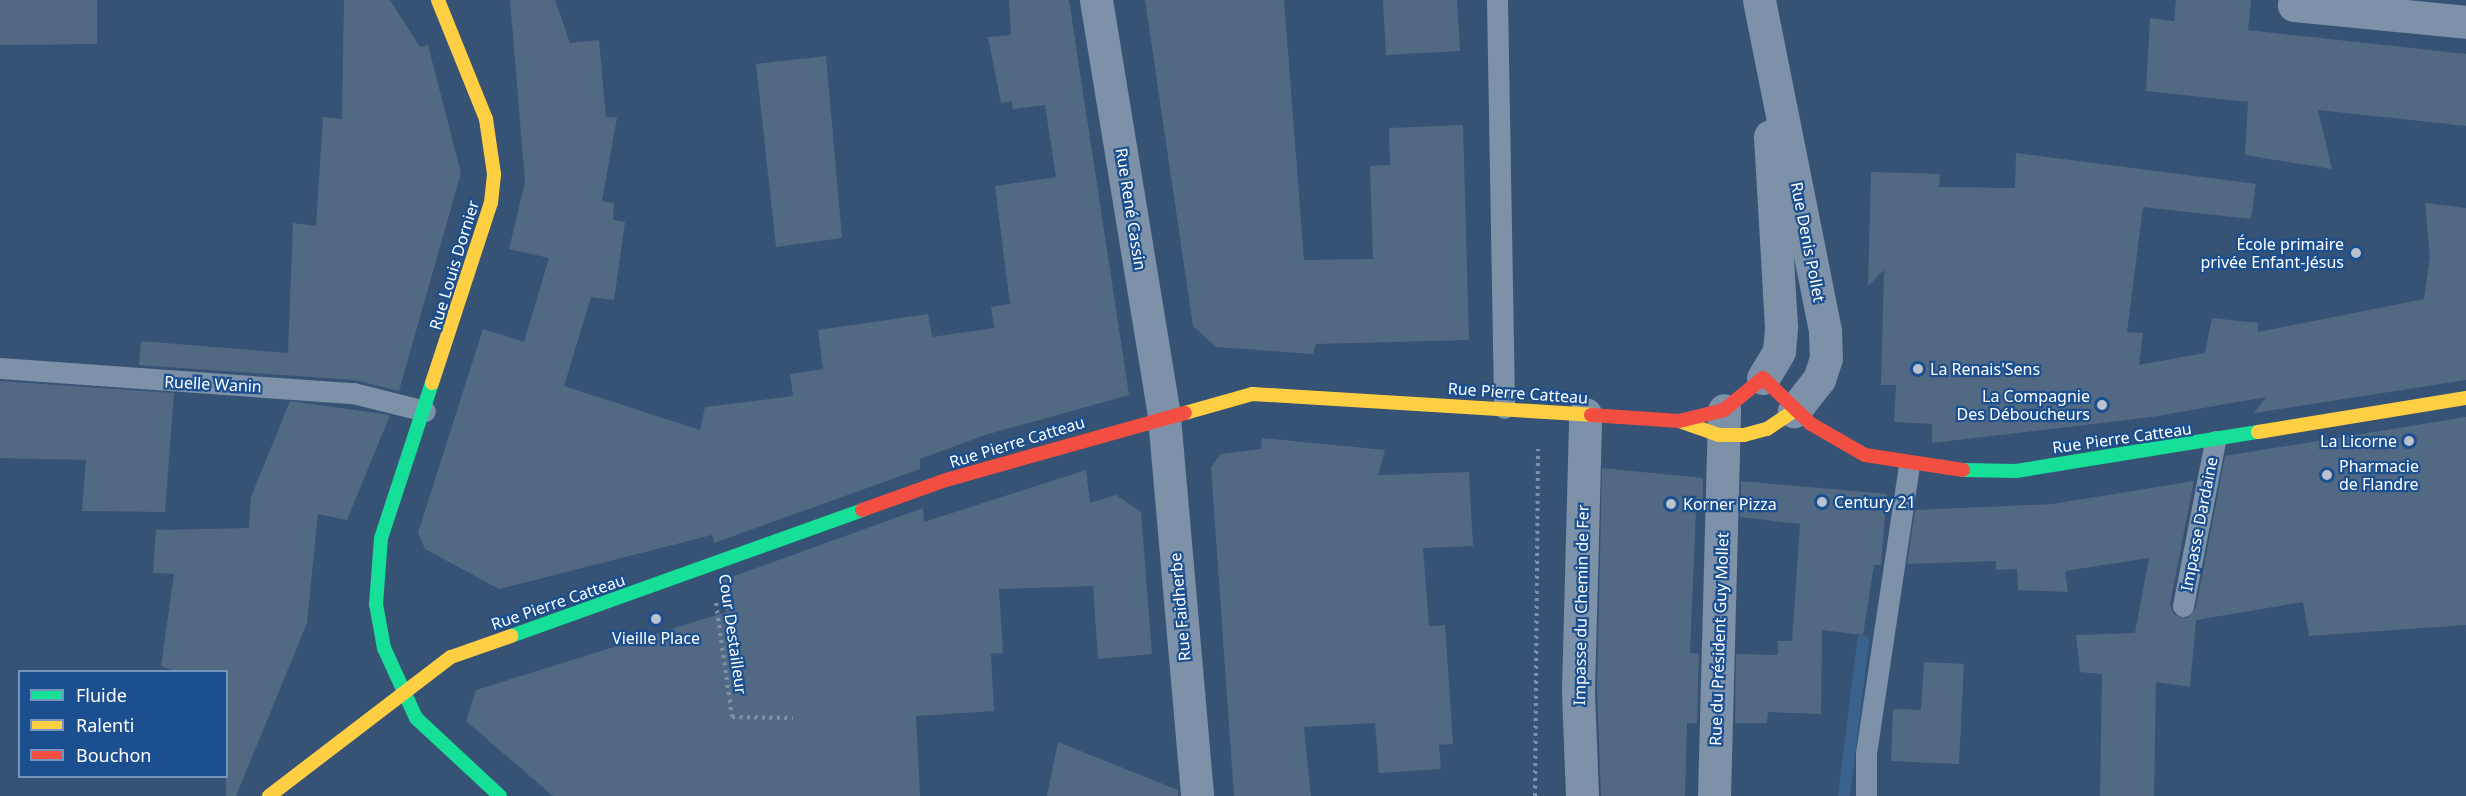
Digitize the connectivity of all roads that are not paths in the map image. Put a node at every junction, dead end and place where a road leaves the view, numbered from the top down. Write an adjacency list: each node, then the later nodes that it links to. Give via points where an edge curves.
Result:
1 (438, 0): 12 (street, Rue Louis Dornier, via 486,119 494,174 484,234)
2 (1096, 0): 15 (street, Rue René Cassin)
3 (1497, 0): 11 (lane)
4 (1759, 0): 7 (street, Rue Denis Pollet)
5 (2295, 0): 6 (street, via 2294,4)
6 (2466, 22)
7 (1768, 66): 9 (street, Rue Denis Pollet, via 1781,327 1779,351); 13 (street, Rue Denis Pollet, via 1825,331 1826,358 1819,379)
8 (0, 368): 12 (lane, Ruelle Wanin, via 353,393)
9 (1763, 378): 13 (street, Rue Pierre Catteau); 17 (street, Rue Pierre Catteau)
10 (2466, 398): 18 (street, Rue Pierre Catteau)
11 (1504, 408): 14 (street, Rue Pierre Catteau); 15 (street, Rue Pierre Catteau, via 1269,393)
12 (425, 411): 21 (street, Rue Louis Dornier, via 381,538 376,604)
13 (1794, 411): 17 (street, Rue Pierre Catteau, via 1767,429); 19 (street, Rue Pierre Catteau, via 1865,455)
14 (1585, 414): 16 (street, Rue Pierre Catteau); 25 (street, Impasse du Chemin de Fer, via 1578,690)
15 (1164, 417): 21 (street, Rue Pierre Catteau, via 967,473 461,653); 24 (street, Rue Faidherbe)
16 (1679, 421): 17 (street, Rue Pierre Catteau); 17 (street, Rue Pierre Catteau)
17 (1725, 422): 26 (street, Rue du Président Guy Mollet)
18 (2215, 441): 19 (street, Rue Pierre Catteau, via 2016,471); 20 (lane, Impasse Dardaine)
19 (1909, 465): 27 (lane, via 1866,753)
20 (2183, 606)
21 (400, 692): 22 (street); 23 (street, via 426,730)
22 (269, 796)
23 (500, 796)
24 (1197, 796)
25 (1582, 796)
26 (1714, 796)
27 (1866, 796)

